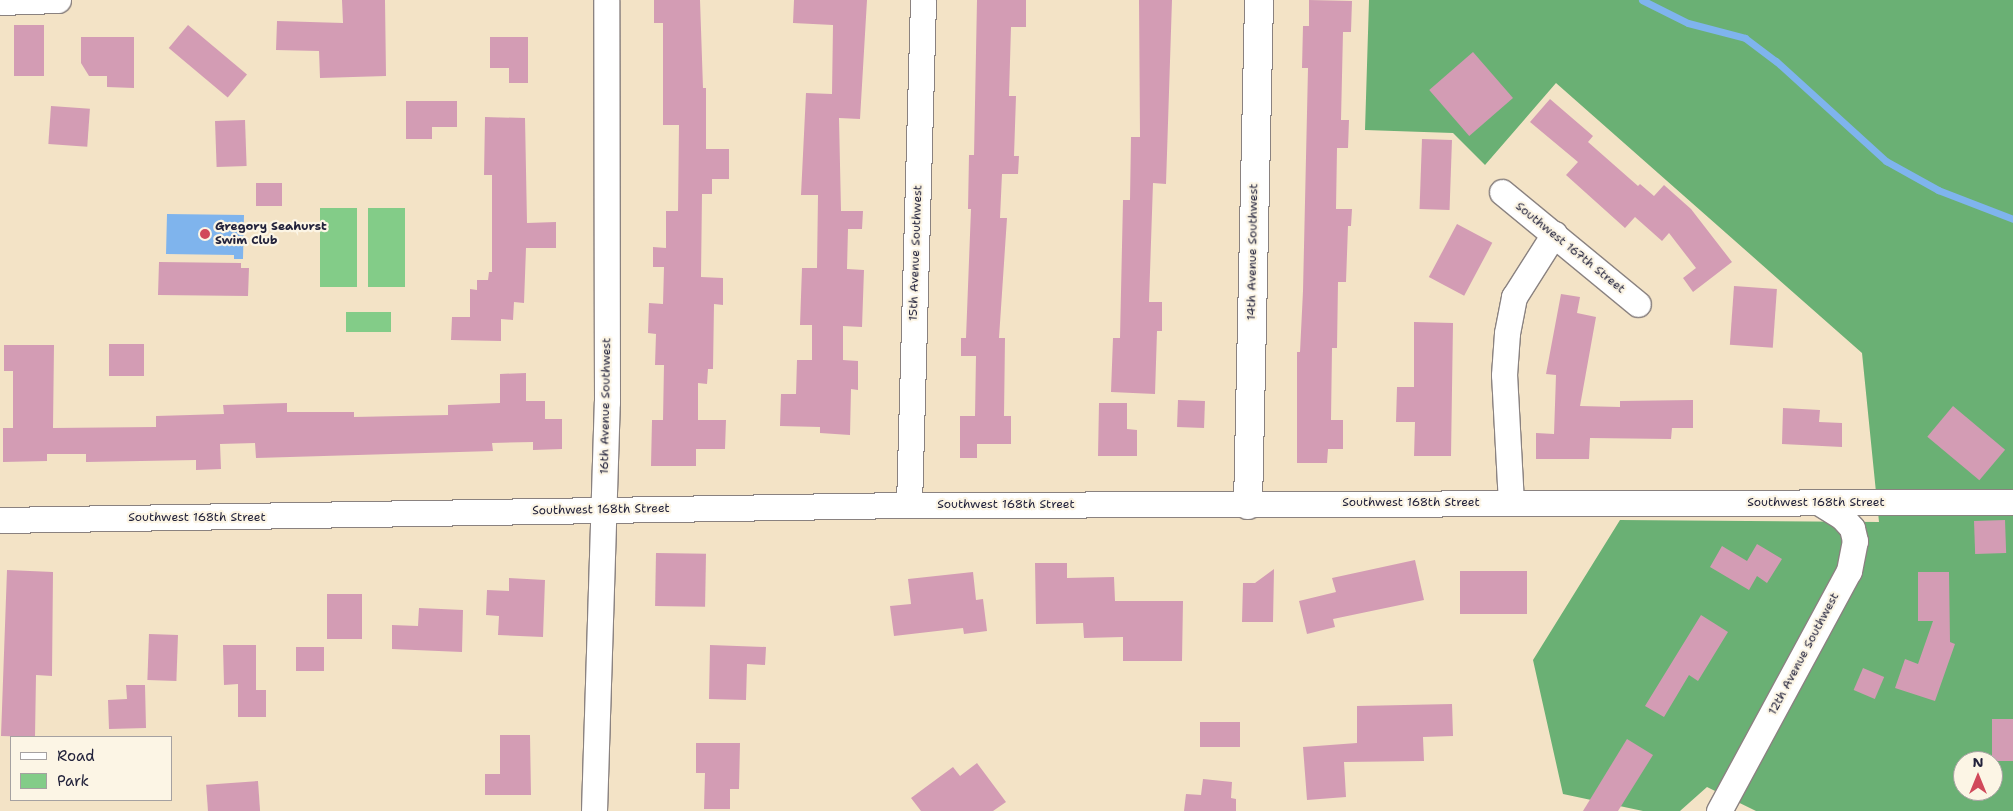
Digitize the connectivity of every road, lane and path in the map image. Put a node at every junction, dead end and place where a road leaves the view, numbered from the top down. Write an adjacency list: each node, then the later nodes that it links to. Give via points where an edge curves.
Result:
1 (58, 0): 5 (street)
2 (606, 0): 14 (street, 16th Avenue Southwest)
3 (922, 0): 12 (street, 15th Avenue Southwest)
4 (1258, 0): 13 (street, 14th Avenue Southwest)
5 (0, 2)
6 (1502, 192): 7 (street, Southwest 167th Street)
7 (1554, 234): 8 (street, Southwest 167th Street); 10 (street, via 1514,297 1507,333 1504,375)
8 (1638, 304)
9 (2013, 502): 11 (street, Southwest 168th Street)
10 (1511, 503): 11 (street, Southwest 168th Street); 13 (street, Southwest 168th Street)
11 (1820, 504): 17 (street, 12th Avenue Southwest, via 1842,517 1852,528 1855,541 1849,571)
12 (909, 505): 13 (street, Southwest 168th Street); 14 (street, Southwest 168th Street)
13 (1248, 505)
14 (604, 509): 15 (street, Southwest 168th Street, via 286,518); 16 (street, 16th Avenue Southwest)
15 (0, 520)
16 (594, 811)
17 (1719, 811)

